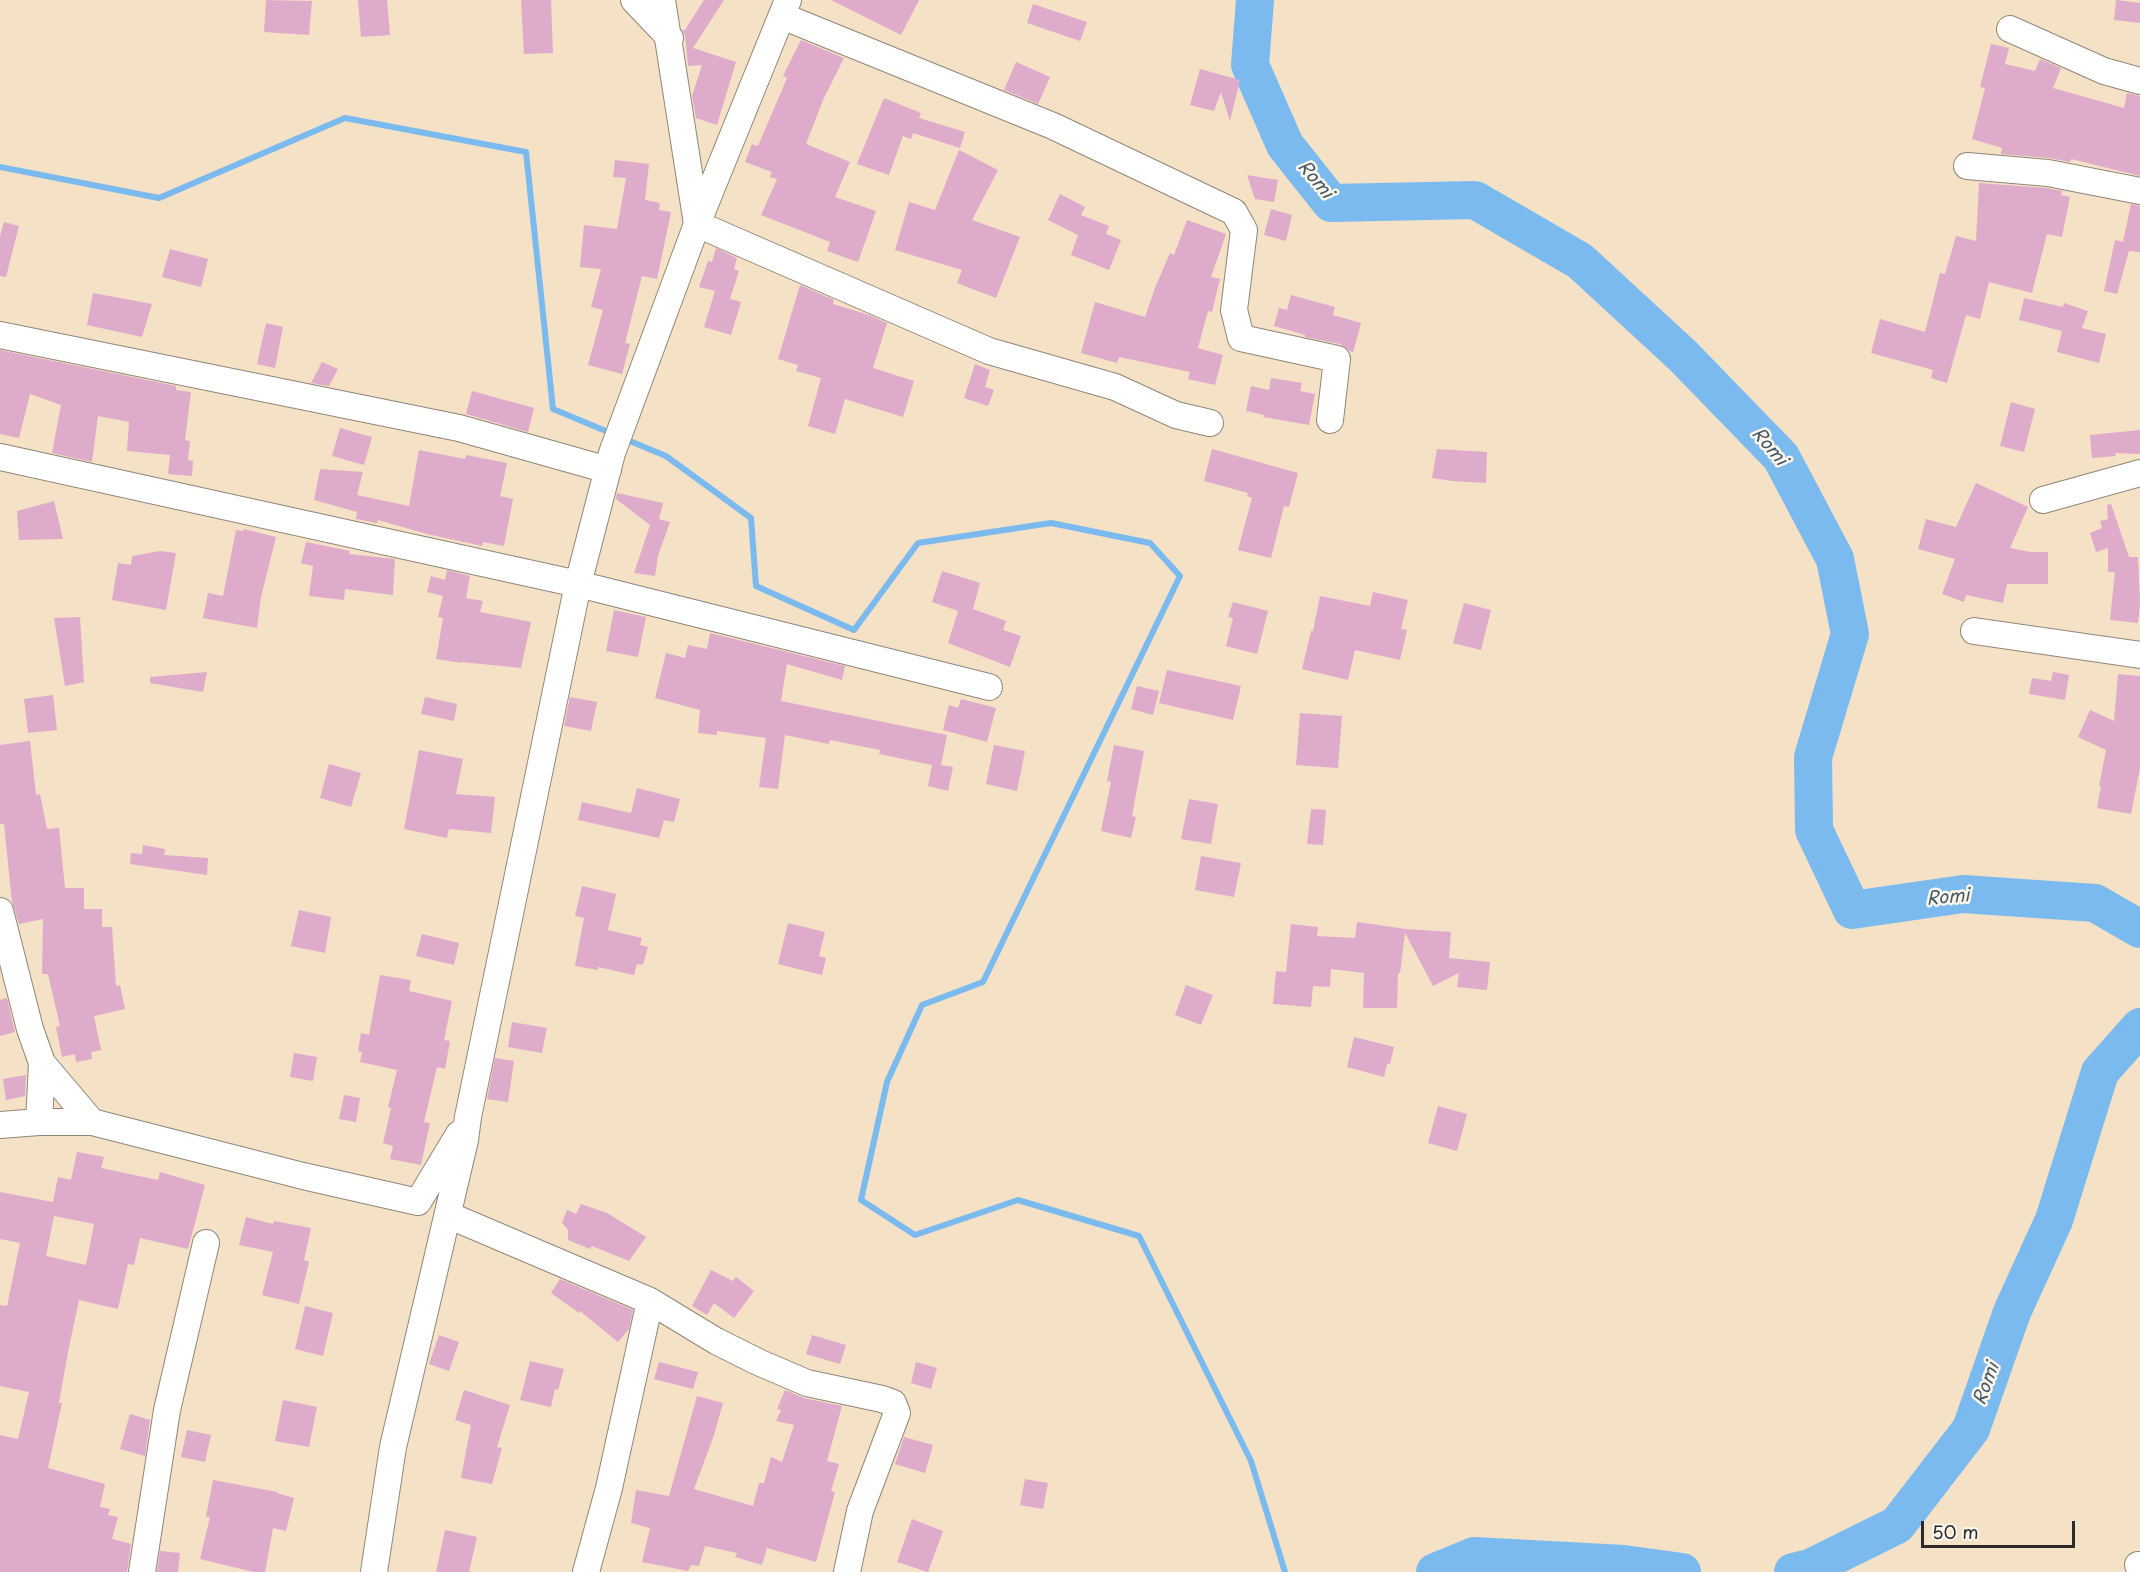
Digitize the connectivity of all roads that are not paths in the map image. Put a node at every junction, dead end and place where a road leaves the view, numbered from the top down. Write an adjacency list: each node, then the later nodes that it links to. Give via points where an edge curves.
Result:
1 (634, 0): 5 (street)
2 (662, 0): 5 (street)
3 (785, 8): 9 (street); 11 (street, via 1053,126 1234,212 1244,230 1234,310 1241,338 1337,358)
4 (2010, 29): 6 (street, via 2104,71)
5 (669, 38): 9 (street)
6 (2140, 81)
7 (1967, 166): 8 (street, via 2048,173)
8 (2140, 190)
9 (697, 224): 12 (street, via 989,351 1114,387 1176,415); 14 (street)
10 (0, 335): 14 (street)
11 (1330, 420)
12 (1210, 423)
13 (0, 457): 17 (street)
14 (610, 461): 17 (street)
15 (2140, 473): 16 (street)
16 (2043, 500)
17 (578, 584): 20 (street); 23 (street)
18 (1974, 631): 19 (street)
19 (2140, 655)
20 (989, 687)
21 (0, 911): 22 (street)
22 (42, 1063): 24 (street); 25 (street)
23 (468, 1117): 25 (street, via 418,1202); 27 (street)
24 (39, 1122): 25 (street); 26 (street)
25 (92, 1122)
26 (0, 1125)
27 (448, 1215): 29 (street); 31 (street, via 393,1447)
28 (206, 1243): 30 (street, via 166,1410)
29 (650, 1301): 32 (street, via 609,1488); 33 (street, via 716,1341 807,1383 893,1403 897,1413 860,1510)
30 (142, 1572)
31 (374, 1572)
32 (586, 1572)
33 (847, 1572)

